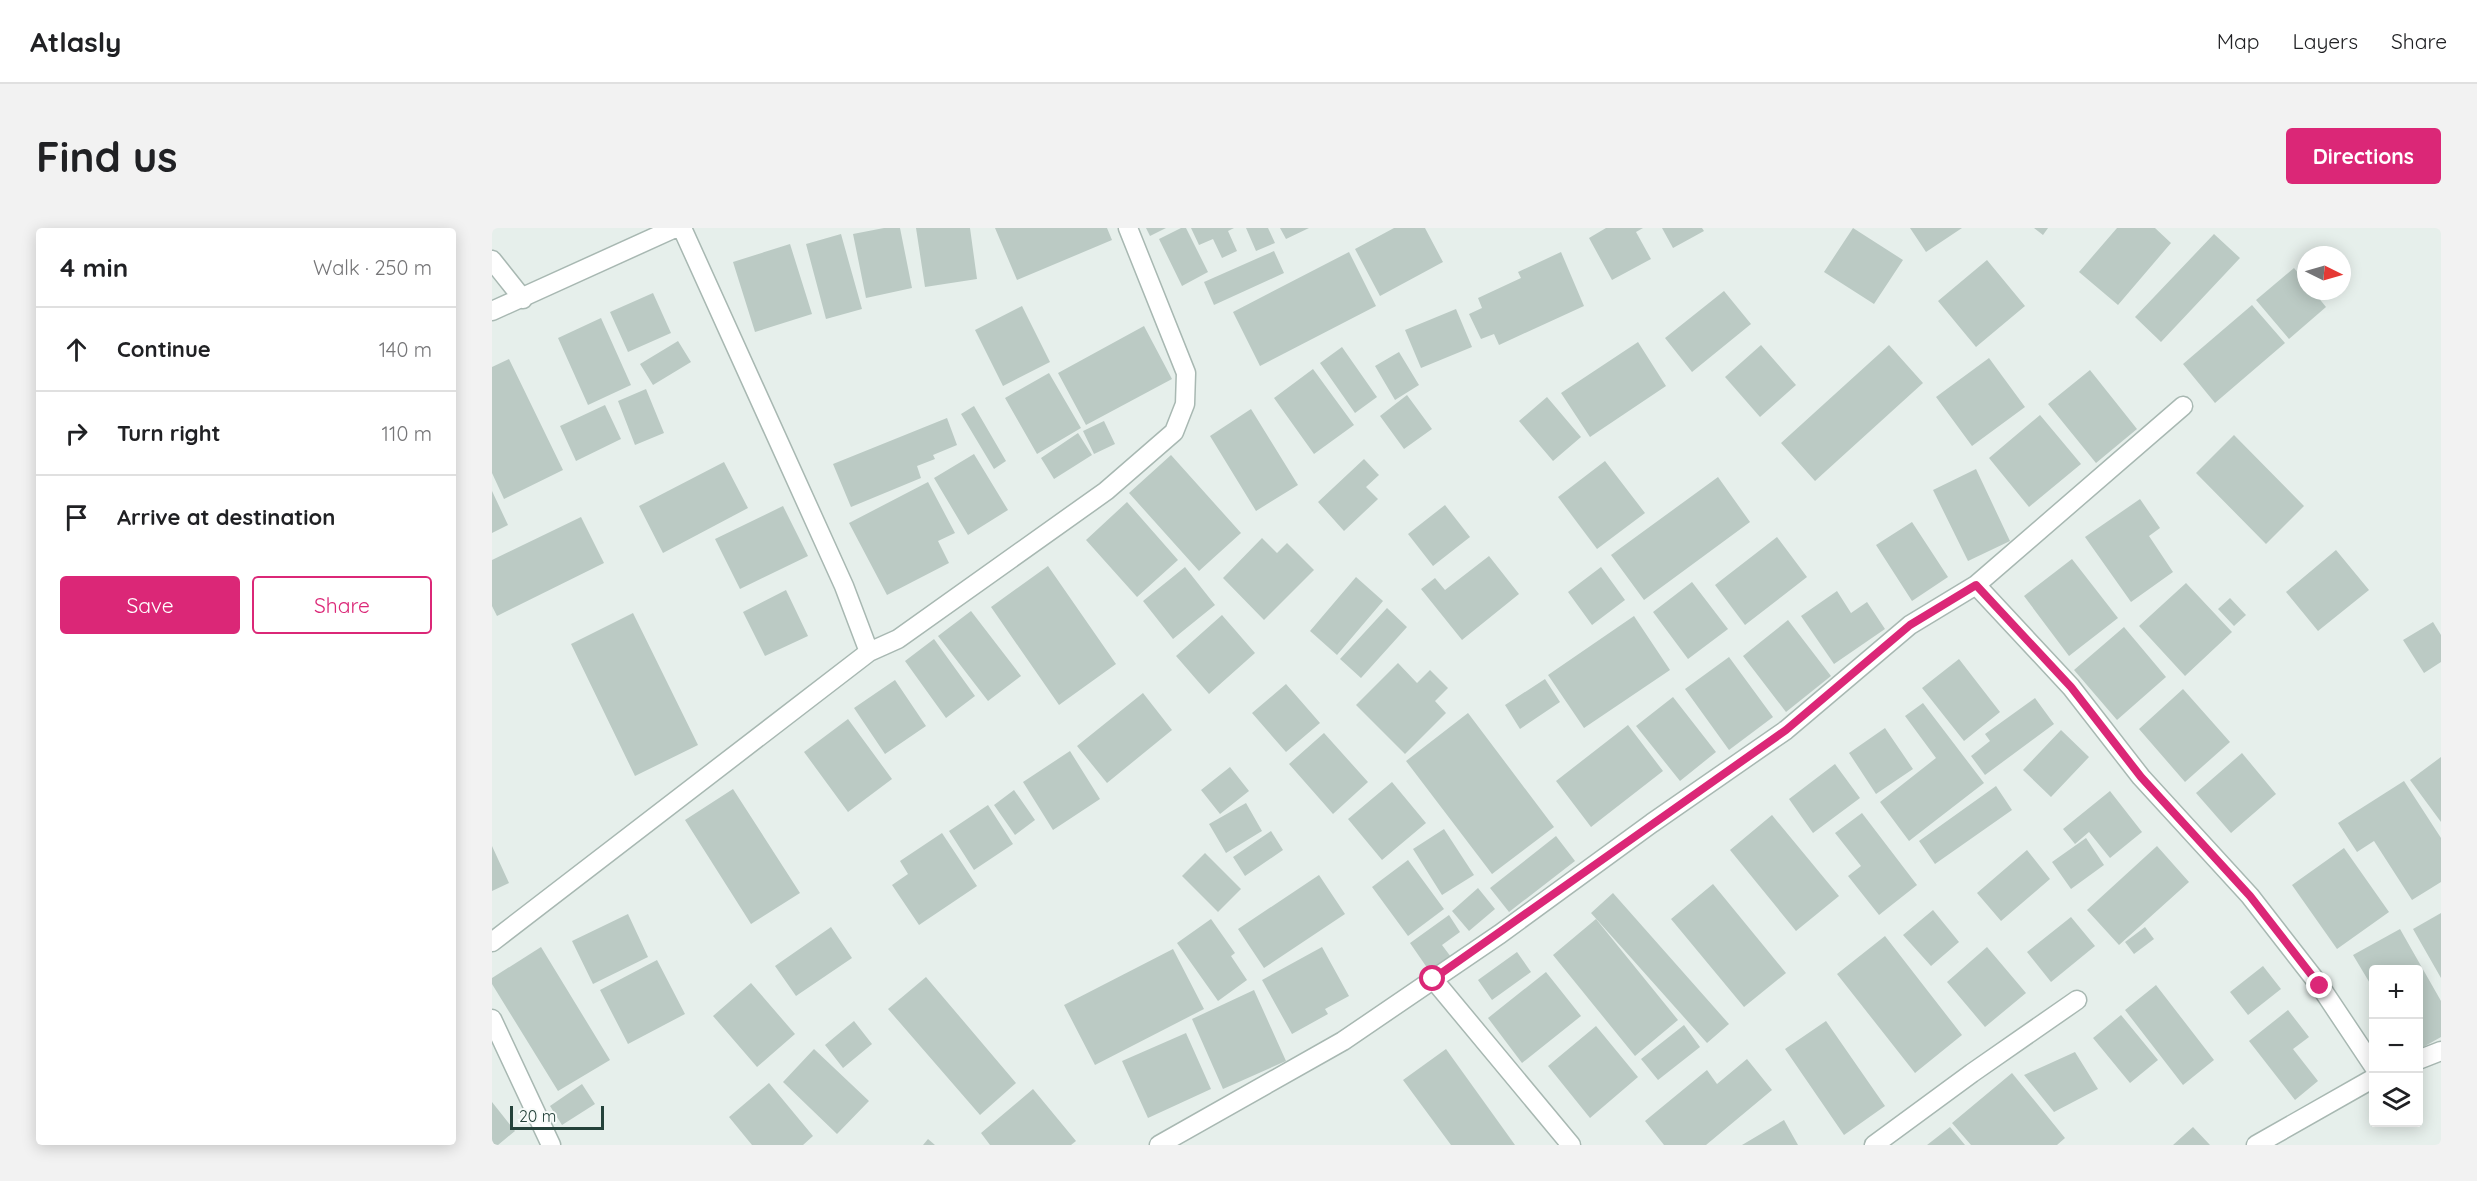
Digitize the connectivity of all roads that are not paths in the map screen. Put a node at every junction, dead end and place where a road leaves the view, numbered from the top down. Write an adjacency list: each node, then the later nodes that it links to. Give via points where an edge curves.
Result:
1 (675, 228): 5 (street)
2 (682, 228): 9 (street, via 844,586)
3 (1128, 228): 9 (street, via 1186,373 1185,404 1174,432 1106,491 898,639)
4 (492, 260): 5 (street)
5 (523, 298): 6 (street)
6 (492, 311)
7 (2183, 406): 8 (street)
8 (1976, 585): 11 (street, via 1910,625 1786,730); 16 (street, via 2071,687 2141,777 2250,896 2320,986)
9 (869, 652): 10 (street)
10 (492, 942)
11 (1433, 979): 19 (street, via 1343,1041); 20 (street)
12 (2077, 1000): 21 (street, via 1971,1072)
13 (492, 1019): 18 (street)
14 (2441, 1052): 15 (street)
15 (2423, 1058)
16 (2369, 1061)
17 (2369, 1080): 22 (street)
18 (551, 1145)
19 (1159, 1145)
20 (1571, 1145)
21 (1874, 1145)
22 (2256, 1145)

